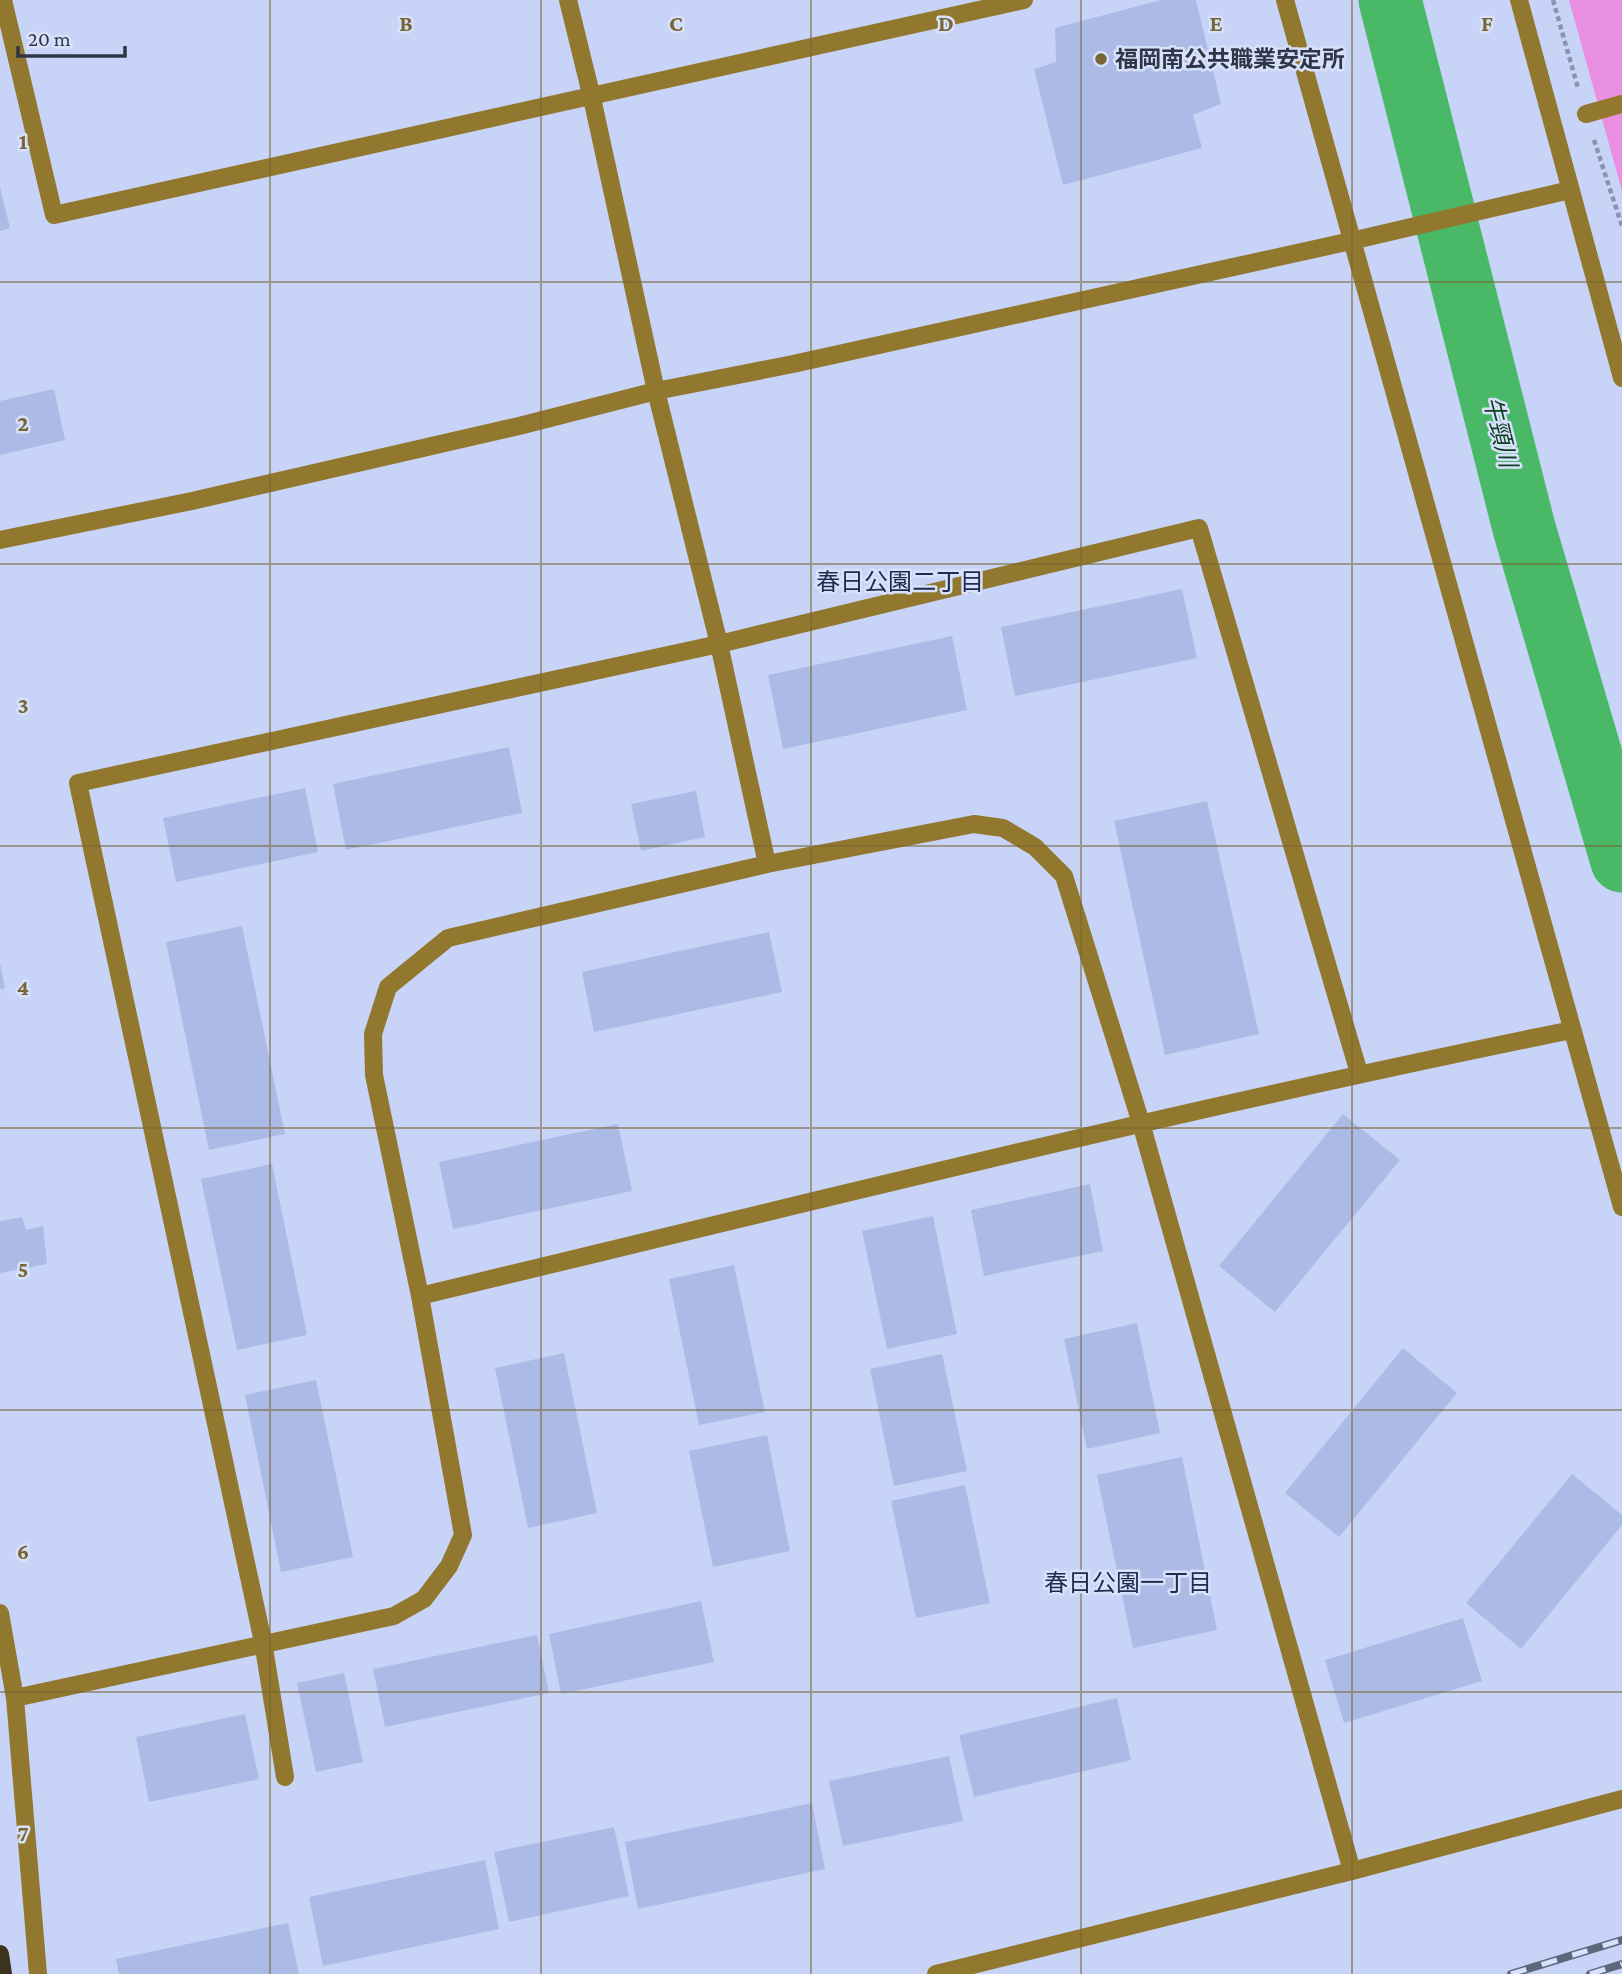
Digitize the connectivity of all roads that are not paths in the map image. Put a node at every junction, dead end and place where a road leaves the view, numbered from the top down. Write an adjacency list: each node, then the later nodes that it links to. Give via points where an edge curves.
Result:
1 (3, 0): 6 (street, via 54,215)
2 (568, 0): 6 (street)
3 (1024, 0): 6 (street)
4 (1284, 0): 10 (street)
5 (1520, 0): 9 (street)
6 (592, 98): 12 (street)
7 (1622, 104): 8 (street)
8 (1586, 114)
9 (1570, 190): 10 (street); 11 (street)
10 (1352, 241): 12 (street); 16 (street)
11 (1622, 377)
12 (656, 391): 13 (street, via 192,501); 14 (street)
13 (0, 540)
14 (719, 644): 15 (street); 17 (street, via 1199,528); 22 (street, via 78,783)
15 (767, 864): 18 (street, via 974,824 1003,828 1035,847 1064,876); 20 (street, via 448,938 388,987 373,1034 374,1075)
16 (1572, 1030): 17 (street); 19 (street)
17 (1359, 1073): 18 (street)
18 (1141, 1123): 20 (street); 26 (street)
19 (1622, 1208)
20 (420, 1296): 22 (street, via 463,1535 449,1566 424,1599 394,1616)
21 (0, 1613): 23 (street)
22 (263, 1642): 23 (street); 24 (street)
23 (15, 1698): 29 (street)
24 (285, 1777)
25 (1622, 1799): 26 (street)
26 (1352, 1871): 30 (street)
27 (0, 1954): 28 (main road)
28 (3, 1974)
29 (38, 1974)
30 (936, 1974)

